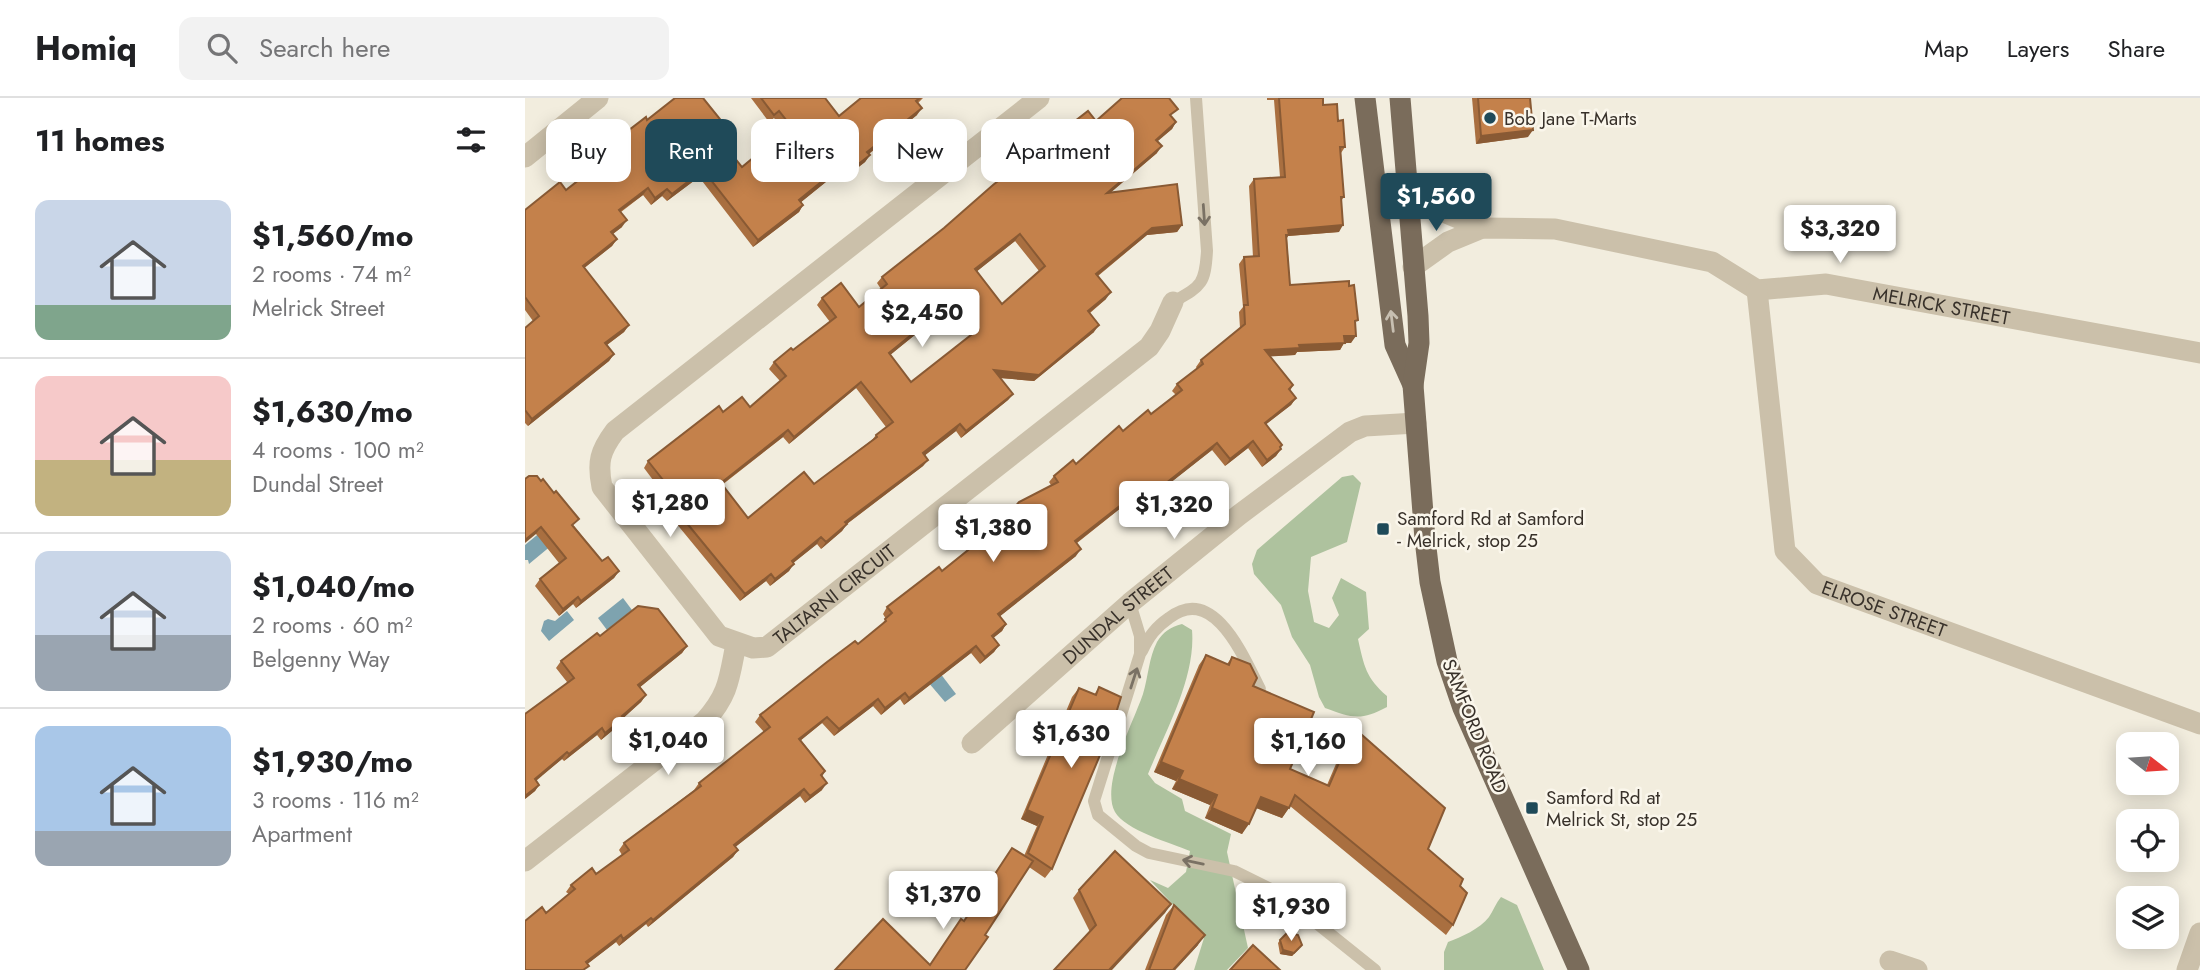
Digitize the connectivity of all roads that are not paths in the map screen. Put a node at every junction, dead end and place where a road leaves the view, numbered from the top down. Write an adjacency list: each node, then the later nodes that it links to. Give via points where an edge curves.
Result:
1 (598, 98): 6 (street)
2 (1039, 98): 16 (street, via 615,431 602,448 602,487 719,636)
3 (1196, 98): 11 (lane, TALTARNI CIRCUIT, one-way to 11, via 1206,274 1197,288)
4 (1365, 98): 13 (main road, SAMFORD ROAD, one-way to 4, via 1395,345)
5 (1400, 98): 7 (main road, SAMFORD ROAD)
6 (525, 157)
7 (1408, 197): 8 (street); 9 (main road, SAMFORD ROAD)
8 (1482, 228): 9 (street, via 1448,242); 10 (street, via 1567,230 1699,259)
9 (1413, 267): 13 (main road, SAMFORD ROAD, via 1419,343)
10 (1757, 290): 12 (street, MELRICK STREET, via 1826,284); 19 (street, ELROSE STREET, via 1785,551 1817,584)
11 (1173, 302): 16 (street, TALTARNI CIRCUIT, via 1149,347 767,647)
12 (2200, 353)
13 (1413, 385): 14 (main road, SAMFORD ROAD)
14 (1416, 423): 15 (street, DUNDAL STREET, via 1365,426 1350,432); 25 (main road, SAMFORD ROAD, via 1430,582 1447,661 1463,708)
15 (1130, 603): 17 (lane); 20 (street, DUNDAL STREET)
16 (736, 644): 21 (street, via 728,687 705,721)
17 (1140, 654): 18 (lane, via 1155,628 1177,611 1201,609 1221,624 1239,648); 24 (lane, one-way to 17, via 1279,893 1234,871 1149,853 1098,815 1094,801)
18 (1260, 689)
19 (2200, 724)
20 (972, 743)
21 (525, 861)
22 (2200, 933): 27 (street)
23 (1890, 961): 26 (street)
24 (1375, 970)
25 (1579, 970)
26 (1917, 970)
27 (2187, 970)

